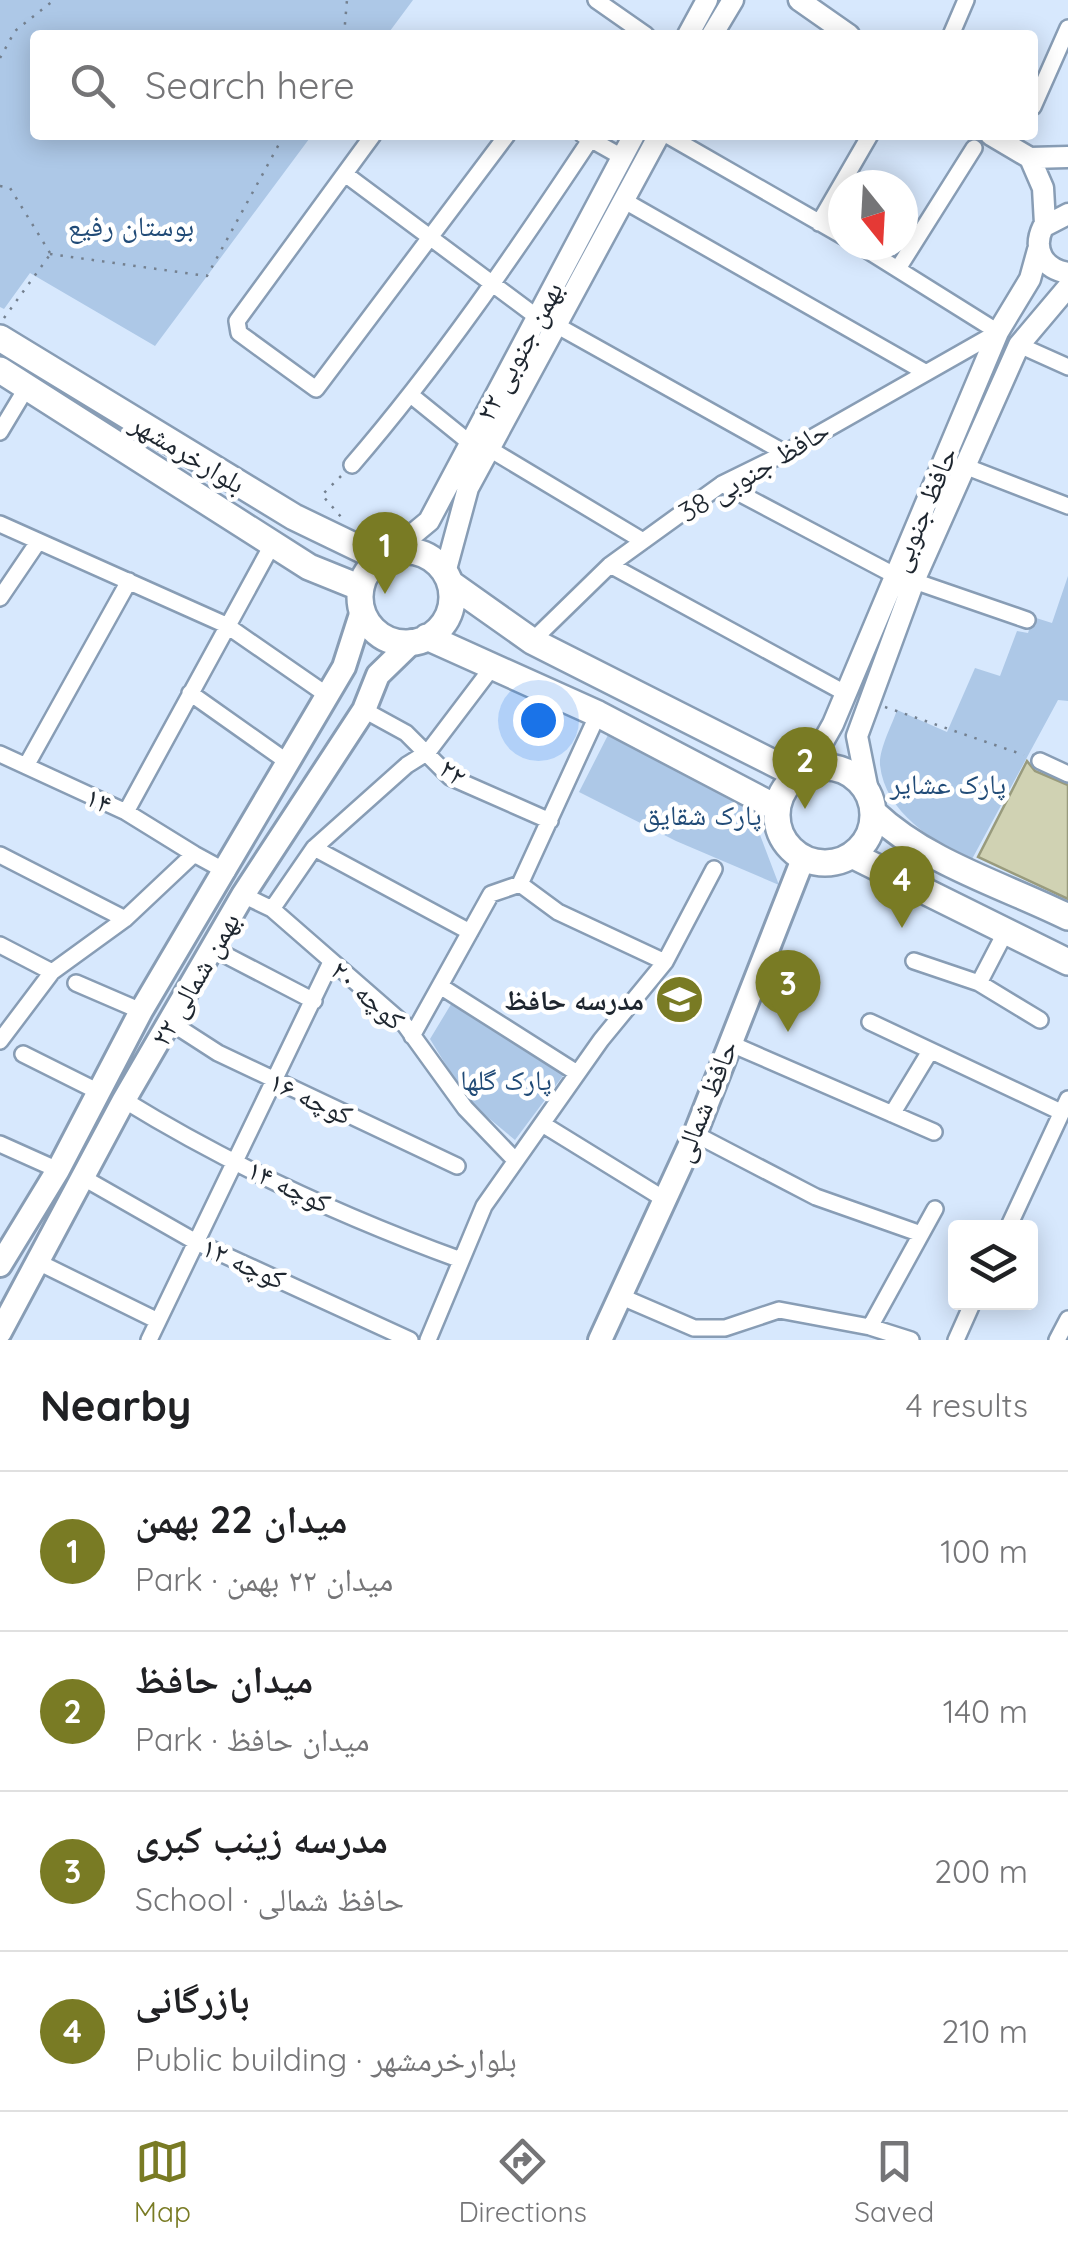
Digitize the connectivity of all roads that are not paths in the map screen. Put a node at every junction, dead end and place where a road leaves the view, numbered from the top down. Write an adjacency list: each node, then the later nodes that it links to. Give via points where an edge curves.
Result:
1 (596, 0): 7 (street)
2 (707, 0): 8 (street)
3 (734, 0): 9 (street)
4 (799, 0): 10 (street)
5 (966, 0): 11 (street)
6 (1068, 28): 12 (street)
7 (639, 30)
8 (691, 30)
9 (715, 30)
10 (843, 30)
11 (954, 30)
12 (1038, 96)
13 (369, 140): 25 (street)
14 (504, 140): 31 (street)
15 (586, 140): 36 (street)
16 (591, 140): 23 (street)
17 (631, 140): 23 (street, ۲۲ بهمن جنوبی)
18 (656, 140): 26 (street, ۲۲ بهمن جنوبی)
19 (676, 140): 28 (street)
20 (867, 140): 28 (street)
21 (974, 148): 34 (street)
22 (1022, 148): 24 (street); 29 (street, via 1043,188)
23 (622, 157): 38 (street, ۲۲ بهمن جنوبی)
24 (1068, 157)
25 (345, 174): 31 (street); 31 (street, via 237,321 238,333 312,387 322,386)
26 (623, 200): 38 (street, ۲۲ بهمن جنوبی); 44 (street)
27 (1068, 214): 29 (street)
28 (819, 223): 30 (street)
29 (1045, 224): 32 (street, حافظ جنوبی)
30 (828, 228)
31 (432, 237): 36 (street)
32 (1038, 250): 35 (street, via 1044,262); 39 (street, حافظ جنوبی, via 1030,279)
33 (886, 260): 34 (street)
34 (898, 267): 39 (street)
35 (1068, 273)
36 (495, 283): 38 (street); 46 (street)
37 (1068, 287): 41 (street, حافظ جنوبی)
38 (547, 321): 48 (street, ۲۲ بهمن جنوبی); 49 (street)
39 (998, 332): 44 (street, حافظ جنوبی 38); 65 (street, حافظ جنوبی)
40 (0, 338): 56 (main road, بلوارخرمشهر)
41 (1019, 345): 42 (street); 51 (street, حافظ جنوبی)
42 (1068, 367)
43 (0, 370): 45 (main road, بلوارخرمشهر)
44 (923, 371): 49 (street, حافظ جنوبی 38)
45 (27, 387): 47 (street); 60 (main road, بلوارخرمشهر)
46 (412, 396): 48 (street); 50 (street)
47 (0, 432)
48 (479, 446): 55 (street, ۲۲ بهمن جنوبی); 57 (street, ۲۲ بهمن جنوبی); 58 (street)
49 (785, 454): 52 (street, حافظ جنوبی 38)
50 (352, 465)
51 (967, 466): 53 (street); 65 (street, حافظ جنوبی)
52 (722, 484): 58 (street, حافظ جنوبی 38); 65 (street)
53 (1068, 506)
54 (0, 524): 59 (street)
55 (424, 525): 57 (street); 61 (street, ۲۲ بهمن جنوبی)
56 (335, 536): 61 (main road, بلوارخرمشهر); 63 (main road, via 326,559)
57 (453, 537): 64 (street, ۲۲ بهمن جنوبی)
58 (643, 541): 62 (street, حافظ جنوبی 38)
59 (38, 542): 66 (street); 67 (street)
60 (272, 545): 63 (main road, بلوارخرمشهر); 71 (street)
61 (384, 557): 64 (main road, via 422,554); 68 (main road)
62 (610, 566): 73 (street, حافظ جنوبی 38); 79 (street)
63 (309, 568): 68 (main road, بلوارخرمشهر)
64 (447, 578): 69 (main road); 72 (main road, via 446,618)
65 (905, 578): 70 (street); 79 (street, حافظ جنوبی); 84 (street, حافظ جنوبی)
66 (129, 581): 71 (street); 90 (street)
67 (0, 598)
68 (362, 600): 72 (main road, via 385,638); 76 (main road, ۲۲ بهمن شمالی)
69 (480, 608): 73 (main road); 74 (main road, via 456,623)
70 (1027, 620)
71 (226, 625): 78 (street); 80 (street)
72 (420, 639): 74 (main road); 77 (main road, ۲۲ بهمن شمالی)
73 (532, 641): 85 (main road)
74 (462, 650): 75 (main road)
75 (494, 665): 82 (main road); 86 (street)
76 (344, 667): 77 (main road, via 362,659); 80 (main road, ۲۲ بهمن شمالی)
77 (378, 675): 81 (main road, ۲۲ بهمن شمالی)
78 (190, 693): 89 (street); 96 (street)
79 (845, 693): 83 (street, حافظ جنوبی)
80 (328, 695): 89 (main road, ۲۲ بهمن شمالی)
81 (364, 710): 86 (street, ۲۲); 108 (main road, ۲۲ بهمن شمالی)
82 (598, 714): 93 (main road); 97 (street)
83 (833, 724): 84 (street, via 836,736); 91 (street, حافظ جنوبی)
84 (857, 736): 94 (street, حافظ جنوبی)
85 (742, 751): 91 (main road); 93 (main road, via 744,774)
86 (428, 752): 97 (street, ۲۲, via 450,777); 99 (street)
87 (0, 754): 90 (street, ۱۴)
88 (1040, 761): 92 (street)
89 (289, 763): 106 (main road, ۲۲ بهمن شمالی)
90 (26, 766): 96 (street, ۱۴)
91 (802, 772): 94 (main road, via 841,769); 95 (main road, via 784,789)
92 (1068, 774)
93 (726, 781): 95 (main road)
94 (871, 802): 98 (main road); 102 (main road, via 868,837)
95 (777, 808): 103 (main road, via 782,838)
96 (126, 812): 100 (street, ۱۴)
97 (550, 821): 107 (street)
98 (894, 832): 104 (main road, via 876,847); 110 (main road)
99 (314, 848): 109 (street); 113 (street)
100 (194, 854): 106 (street, ۱۴); 111 (street)
101 (0, 855): 111 (street)
102 (852, 855): 103 (main road, via 826,864); 104 (main road)
103 (803, 858): 131 (main road, حافظ شمالی)
104 (878, 868): 112 (main road)
105 (714, 869): 118 (street)
106 (227, 872): 125 (main road, ۲۲ بهمن شمالی)
107 (520, 884): 113 (street, via 492,894); 118 (street, via 558,912)
108 (243, 895): 109 (street, کوچه ۲۰); 115 (main road, ۲۲ بهمن شمالی)
109 (272, 909): 117 (street, کوچه ۲۰)
110 (1068, 917)
111 (125, 919): 120 (street)
112 (1006, 931): 119 (main road); 121 (street)
113 (470, 932): 123 (street)
114 (0, 945): 120 (street)
115 (212, 948): 124 (street); 127 (main road, ۲۲ بهمن شمالی)
116 (914, 961): 121 (street)
117 (331, 962): 124 (street); 129 (street, کوچه ۲۰)
118 (664, 962): 134 (street)
119 (1068, 962)
120 (52, 972): 130 (street)
121 (978, 982): 126 (street)
122 (76, 983): 125 (street)
123 (440, 986): 129 (street); 134 (street)
124 (314, 1000): 135 (street)
125 (141, 1011): 136 (main road, ۲۲ بهمن شمالی)
126 (1040, 1020)
127 (170, 1022): 135 (street, کوچه ۱۶); 137 (main road, ۲۲ بهمن شمالی)
128 (870, 1022): 133 (street)
129 (412, 1036): 144 (street, کوچه ۲۰, via 464,1108)
130 (0, 1041)
131 (729, 1043): 139 (street); 142 (main road, حافظ شمالی)
132 (24, 1054): 136 (street)
133 (929, 1054): 138 (street); 139 (street)
134 (576, 1073): 140 (street)
135 (275, 1082): 145 (street); 146 (street, کوچه ۱۶)
136 (97, 1091): 147 (main road, ۲۲ بهمن شمالی)
137 (124, 1100): 145 (street, کوچه ۱۴); 148 (main road, ۲۲ بهمن شمالی)
138 (1064, 1106): 151 (street)
139 (892, 1114): 141 (street)
140 (544, 1125): 144 (street); 149 (street)
141 (934, 1132)
142 (695, 1134): 149 (main road, حافظ شمالی); 152 (street, via 816,1197)
143 (0, 1144): 147 (street)
144 (514, 1158): 155 (street)
145 (237, 1162): 153 (street); 155 (street, کوچه ۱۴)
146 (458, 1166)
147 (58, 1170): 154 (main road, ۲۲ بهمن شمالی)
148 (82, 1177): 153 (street, کوچه ۱۲); 156 (main road, ۲۲ بهمن شمالی)
149 (664, 1199): 157 (main road, حافظ شمالی)
150 (935, 1209): 152 (street)
151 (1012, 1220)
152 (922, 1234): 161 (street)
153 (196, 1242): 160 (street); 164 (street, کوچه ۱۲)
154 (3, 1251)
155 (461, 1260): 165 (street)
156 (38, 1262): 160 (street); 162 (main road, ۲۲ بهمن شمالی)
157 (622, 1296): 161 (street, via 694,1328 726,1328 779,1310); 166 (main road, حافظ شمالی)
158 (969, 1310): 168 (street)
159 (1068, 1319): 169 (street)
160 (158, 1321): 163 (street)
161 (870, 1327): 167 (street)
162 (0, 1332)
163 (150, 1340)
164 (410, 1340)
165 (428, 1340)
166 (600, 1340)
167 (911, 1340)
168 (956, 1340)
169 (1057, 1340)

